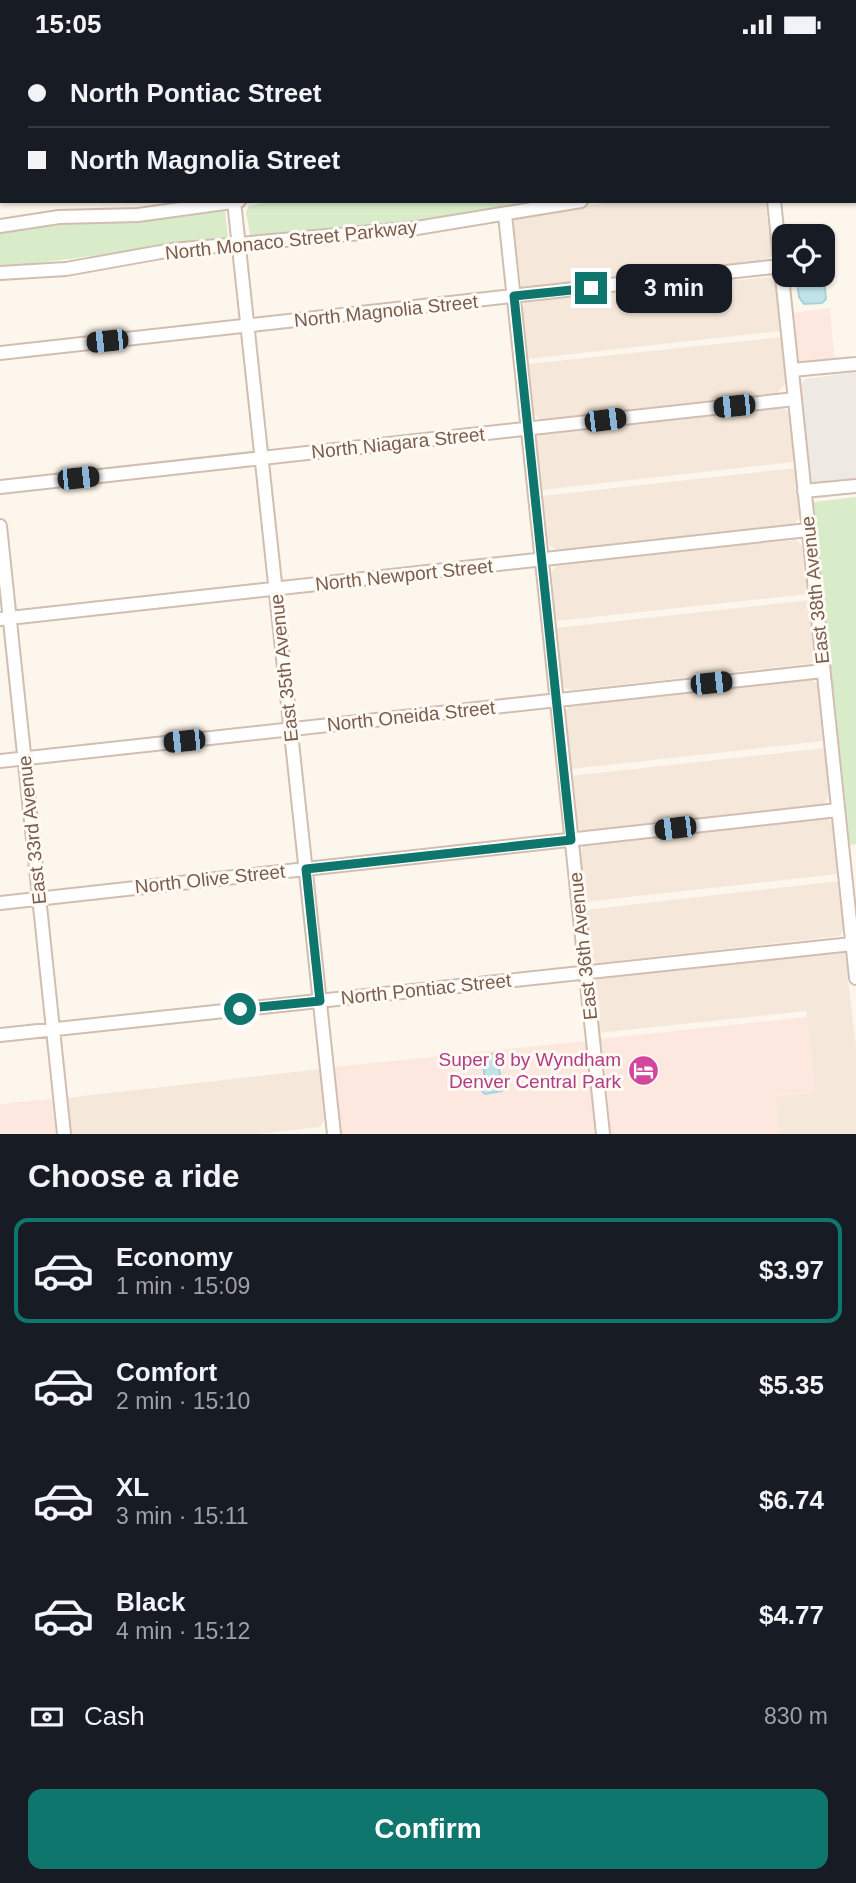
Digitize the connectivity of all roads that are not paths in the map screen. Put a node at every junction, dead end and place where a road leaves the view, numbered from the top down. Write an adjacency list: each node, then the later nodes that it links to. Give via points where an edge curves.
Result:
1 (221, 203): 7 (street)
2 (235, 203): 8 (street, East 35th Avenue)
3 (570, 203): 5 (street, North Monaco Street Parkway)
4 (774, 203): 6 (street, East 38th Avenue)
5 (505, 215): 8 (street, North Monaco Street Parkway); 12 (street, East 36th Avenue)
6 (775, 224)
7 (0, 226)
8 (239, 245): 10 (street, North Monaco Street Parkway, via 172,250 66,269); 13 (street, East 35th Avenue)
9 (772, 268): 12 (street, North Magnolia Street)
10 (0, 273)
11 (780, 287): 16 (street, East 38th Avenue)
12 (514, 296): 13 (street, North Magnolia Street); 18 (street, East 36th Avenue)
13 (247, 326): 14 (street, North Magnolia Street); 19 (street, East 35th Avenue)
14 (0, 353)
15 (856, 364): 16 (street)
16 (792, 370): 17 (street, East 38th Avenue)
17 (795, 399): 18 (street, North Niagara Street); 22 (street, East 38th Avenue)
18 (528, 429): 19 (street, North Niagara Street); 25 (street, East 36th Avenue)
19 (262, 457): 21 (street, North Niagara Street); 26 (street, East 35th Avenue)
20 (856, 486): 22 (street)
21 (0, 487)
22 (804, 491): 24 (street, East 38th Avenue)
23 (0, 526): 27 (street, East 33rd Avenue)
24 (808, 530): 25 (street, North Newport Street); 28 (street, East 38th Avenue)
25 (541, 560): 26 (street, North Newport Street); 29 (street, East 36th Avenue)
26 (276, 589): 27 (street, North Newport Street); 30 (street, East 35th Avenue)
27 (5, 619): 31 (street, East 33rd Avenue)
28 (823, 671): 29 (street, North Oneida Street); 33 (street, East 38th Avenue)
29 (556, 700): 30 (street, North Oneida Street); 34 (street, East 36th Avenue)
30 (291, 729): 31 (street, North Oneida Street); 36 (street, East 35th Avenue)
31 (24, 758): 32 (street, North Oneida Street); 37 (street, East 33rd Avenue)
32 (0, 761)
33 (838, 810): 34 (street, North Olive Street); 35 (street, East 38th Avenue)
34 (571, 840): 36 (street, North Olive Street); 40 (street, East 36th Avenue)
35 (849, 851): 39 (street, East 38th Avenue)
36 (306, 869): 37 (street, North Olive Street); 43 (street, East 35th Avenue)
37 (39, 898): 38 (street, North Olive Street); 44 (street, East 33rd Avenue)
38 (0, 903)
39 (852, 944): 40 (street, North Pontiac Street); 41 (street, East 38th Avenue)
40 (585, 972): 43 (street, North Pontiac Street); 48 (street, East 36th Avenue)
41 (856, 972): 42 (street, East 38th Avenue)
42 (856, 978)
43 (320, 1001): 44 (street, North Pontiac Street); 47 (street, East 35th Avenue)
44 (52, 1029): 45 (street, North Pontiac Street); 46 (street, East 33rd Avenue)
45 (0, 1035)
46 (64, 1134)
47 (330, 1134)
48 (603, 1134)

